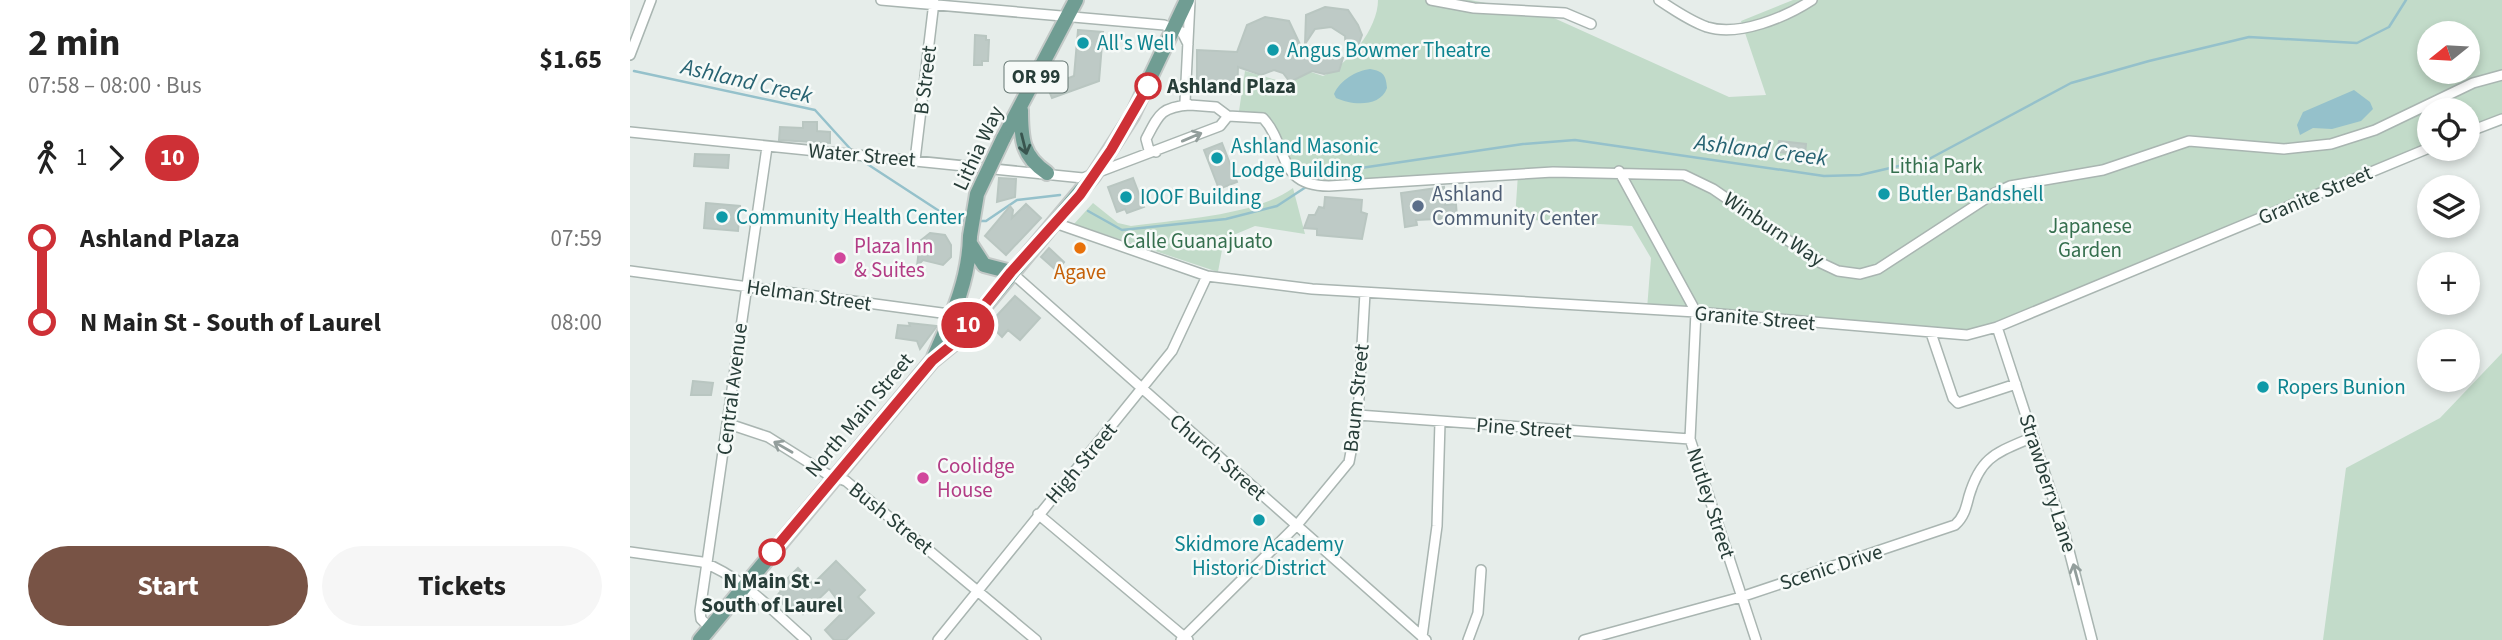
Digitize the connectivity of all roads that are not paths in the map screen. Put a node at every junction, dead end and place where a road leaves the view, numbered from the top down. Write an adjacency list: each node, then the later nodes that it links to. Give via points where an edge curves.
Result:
1 (651, 0): 13 (street)
2 (881, 0): 8 (street)
3 (1076, 0): 9 (main road, Lithia Way / OR 99)
4 (1189, 0): 11 (main road, OR 99); 12 (street)
5 (1431, 0): 10 (street, via 1474,8 1565,13)
6 (1659, 0): 7 (street, via 1717,29 1775,18)
7 (1812, 0)
8 (934, 2): 9 (street); 24 (street, B Street)
9 (1068, 15): 11 (street); 15 (main road, Lithia Way / OR 99)
10 (1591, 24)
11 (1174, 28): 12 (street, via 1186,36); 27 (main road, OR 99, via 1132,116)
12 (1188, 46): 16 (street, via 1184,98)
13 (630, 55)
14 (2502, 75): 25 (street, Winburn Way, via 2331,144 2284,149 2189,141 2103,170 2010,186 1878,269 1860,274 1821,263 1692,177)
15 (1021, 105): 26 (main road, one-way to 26, via 1022,146 1033,164); 29 (main road, Lithia Way / OR 99, bridge, via 977,194)
16 (1190, 105): 17 (street, Winburn Way, via 1216,107); 22 (street, via 1163,110 1146,139 1149,150)
17 (1228, 116): 22 (street, one-way to 17, via 1220,126); 25 (street, Winburn Way, via 1263,118 1286,167 1317,186)
18 (2502, 119): 19 (street)
19 (2480, 127)
20 (630, 132): 21 (street, Water Street)
21 (767, 147): 24 (street, Water Street); 33 (street, Central Avenue)
22 (1156, 152): 27 (street)
23 (2417, 153): 38 (street, Granite Street)
24 (915, 160): 26 (street, Water Street)
25 (1619, 172): 36 (street)
26 (1047, 173): 27 (street, Water Street)
27 (1094, 176): 28 (main road, North Main Street / OR 99)
28 (1055, 223): 31 (main road, North Main Street / OR 99); 32 (street, Granite Street)
29 (970, 240): 31 (main road, via 984,265); 37 (main road, Lithia Way / OR 99, via 965,284)
30 (630, 271): 33 (street, Helman Street)
31 (1011, 272): 35 (main road, North Main Street / OR 99); 42 (street, Church Street)
32 (1208, 276): 34 (street, Granite Street); 42 (street, High Street, via 1171,351)
33 (746, 287): 37 (street, Helman Street); 45 (street, Central Avenue)
34 (1364, 293): 36 (street, Granite Street); 43 (street, Baum Street)
35 (985, 302): 37 (street, Helman Street); 40 (main road, North Main Street / OR 99, via 954,343)
36 (1696, 312): 39 (street, Granite Street); 47 (street, Nutley Street)
37 (955, 314): 40 (main road, Lithia Way / OR 99)
38 (1997, 327): 39 (street, Granite Street, via 1967,335); 41 (street, Strawberry Lane)
39 (1931, 333): 41 (street, via 1952,398 1958,403)
40 (932, 361): 48 (main road, North Main Street / OR 99)
41 (2016, 384): 46 (street, Strawberry Lane)
42 (1141, 391): 49 (street, High Street); 50 (street, Church Street)
43 (1358, 415): 44 (street, Pine Street); 50 (street, Baum Street, via 1349,462)
44 (1440, 422): 47 (street, Pine Street); 58 (street, via 1437,526)
45 (729, 424): 48 (street, Bush Street, one-way to 45, via 768,438); 52 (street, Central Avenue)
46 (2033, 438): 56 (street, Scenic Drive, via 1986,460 1955,525); 67 (street, Strawberry Lane, one-way to 46)
47 (1690, 439): 56 (street, Nutley Street)
48 (834, 477): 54 (main road, North Main Street / OR 99); 55 (street, Bush Street, via 846,481)
49 (1038, 514): 55 (street, High Street); 59 (street)
50 (1297, 525): 58 (street, Church Street); 59 (street, Baum Street)
51 (630, 552): 52 (street)
52 (708, 564): 54 (street); 57 (street, Central Avenue, via 700,611)
53 (1481, 570): 64 (street, via 1478,613)
54 (743, 587): 57 (main road, North Main Street / OR 99); 61 (street)
55 (978, 589): 62 (street, High Street); 63 (street, Bush Street)
56 (1741, 597): 65 (street, Scenic Drive); 66 (street, Nutley Street)
57 (710, 628): 60 (main road, North Main Street / OR 99)
58 (1424, 638)
59 (1185, 639)
60 (700, 640)
61 (806, 640)
62 (937, 640)
63 (1036, 640)
64 (1468, 640)
65 (1584, 640)
66 (1756, 640)
67 (2092, 640)

